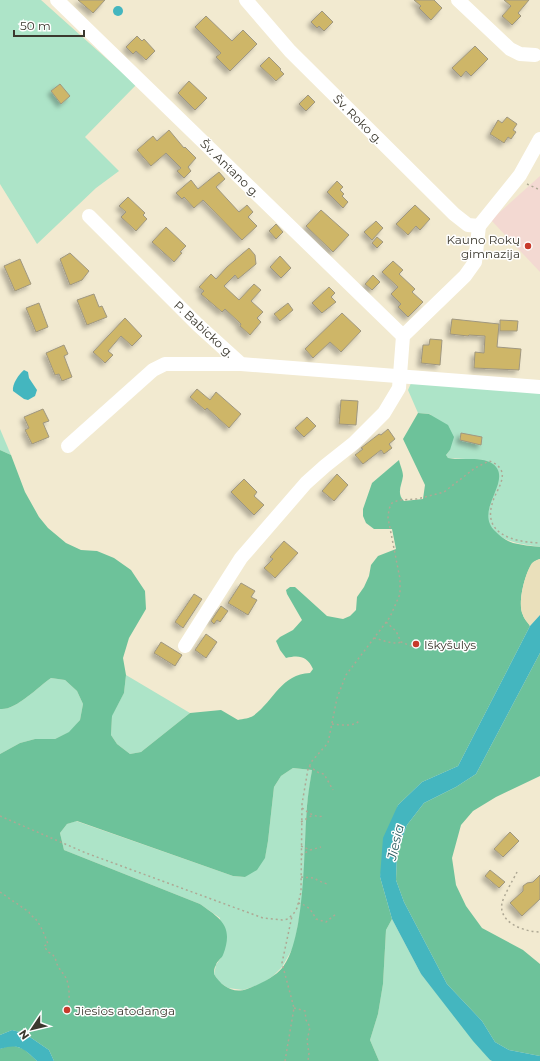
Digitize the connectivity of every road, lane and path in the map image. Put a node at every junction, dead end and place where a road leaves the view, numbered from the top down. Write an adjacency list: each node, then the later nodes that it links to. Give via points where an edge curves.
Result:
1 (57, 0): 10 (street, Šv. Antano g.)
2 (246, 0): 9 (street, Šv. Roko g., via 290,51 454,214 468,225)
3 (458, 0): 4 (street, via 510,49 520,54)
4 (538, 57)
5 (540, 138): 9 (street, via 520,175)
6 (527, 183): 7 (path)
7 (540, 190)
8 (89, 216): 11 (street, P. Babicko g., via 198,325)
9 (479, 226): 10 (street, via 475,262 465,276)
10 (402, 336): 12 (street)
11 (241, 364): 12 (street, P. Babicko g.); 14 (street, via 165,364 153,370)
12 (399, 375): 13 (street, P. Babicko g.); 20 (street, via 398,388 384,413 354,443 306,483 241,558)
13 (540, 387)
14 (68, 446)
15 (540, 543): 16 (path, via 509,539 493,525 490,515 492,502 502,478 502,472 494,462 483,463 444,492 417,499 399,500 388,509 388,518 400,579 400,594)
16 (386, 622): 17 (path); 18 (path, via 396,631)
17 (374, 638): 18 (path, via 391,643); 22 (path, via 346,675 337,698)
18 (401, 642): 19 (path, via 411,646)
19 (416, 644)
20 (186, 646)
21 (359, 721): 22 (path, via 351,725)
22 (332, 724): 23 (path, via 328,743)
23 (309, 766): 24 (path, via 324,774); 25 (path)
24 (333, 790)
25 (302, 808): 26 (path); 29 (path)
26 (313, 815): 28 (path); 29 (path)
27 (0, 816): 40 (path, via 86,853 263,918 282,920)
28 (324, 816)
29 (301, 822): 30 (path)
30 (301, 846): 32 (path); 33 (path)
31 (321, 847): 32 (path)
32 (310, 850): 33 (path)
33 (301, 856): 35 (path)
34 (517, 872): 41 (path, via 502,903 502,910 510,923 518,928)
35 (301, 877): 36 (path, via 314,878); 38 (path)
36 (327, 884)
37 (0, 892): 43 (path, via 29,912 42,928 48,944 44,946 55,957 68,985)
38 (298, 903): 39 (path, via 311,910 316,920 326,922); 40 (path)
39 (336, 914)
40 (292, 916): 42 (path, via 282,963)
41 (540, 932)
42 (294, 1008): 44 (path); 45 (path, via 305,1011 310,1027 307,1041)
43 (67, 1010)
44 (285, 1061)
45 (308, 1061)

